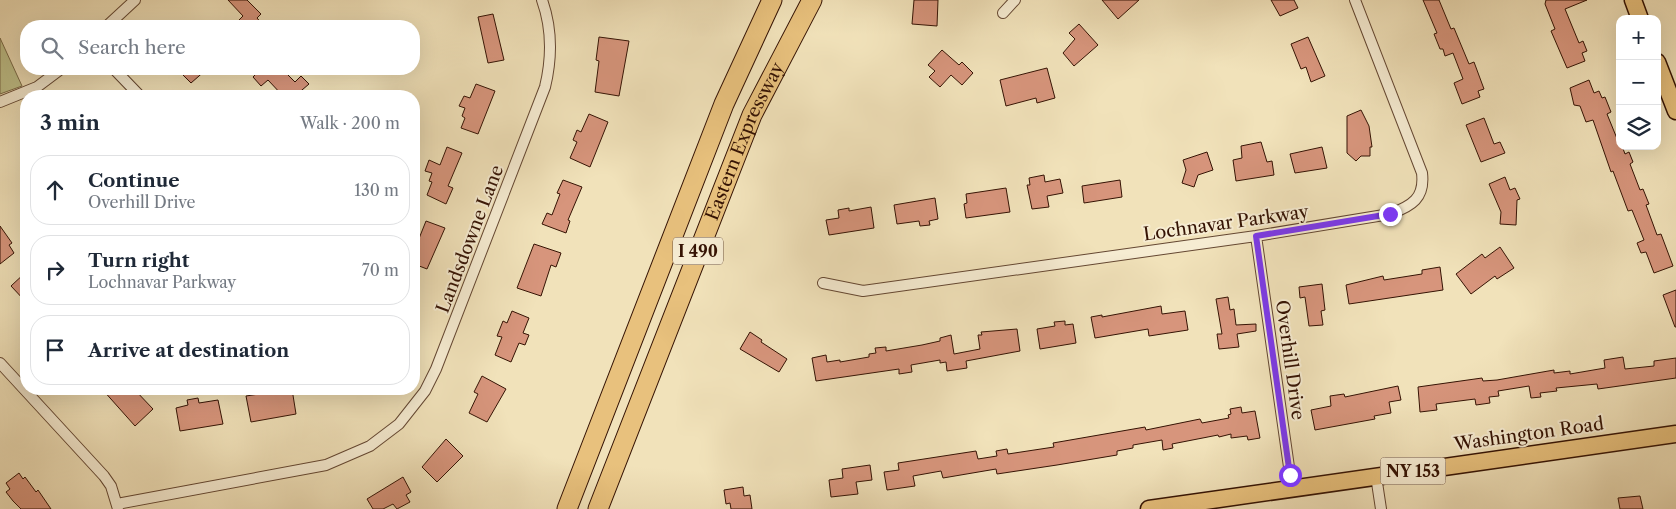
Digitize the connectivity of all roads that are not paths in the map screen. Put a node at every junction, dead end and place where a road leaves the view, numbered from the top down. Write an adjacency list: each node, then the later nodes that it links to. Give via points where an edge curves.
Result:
1 (134, 0): 10 (street)
2 (542, 0): 27 (street, Landsdowne Lane, via 548,20 550,48 545,87 442,354 412,410 370,446 326,465)
3 (772, 0): 28 (highway, Eastern Expressway / I 490, via 724,104)
4 (812, 0): 29 (highway, Eastern Expressway / I 490, via 752,115)
5 (1015, 0): 8 (street)
6 (1355, 0): 19 (street, Lochnavar Parkway, via 1422,173 1422,191 1414,203 1390,214)
7 (1633, 0): 9 (main road)
8 (1003, 13)
9 (1639, 15)
10 (113, 20)
11 (1661, 72): 18 (main road)
12 (53, 75): 14 (street)
13 (120, 75): 15 (street)
14 (32, 90)
15 (134, 90)
16 (20, 94): 17 (street)
17 (0, 102)
18 (1676, 111)
19 (1256, 236): 20 (street, Lochnavar Parkway, via 863,291); 26 (street, Overhill Drive)
20 (823, 283)
21 (0, 364): 22 (street)
22 (20, 386)
23 (29, 395): 27 (street, via 104,476)
24 (1676, 434): 25 (main road, Washington Road / NY 153)
25 (1376, 476): 26 (main road, Washington Road / NY 153); 31 (street)
26 (1292, 488): 30 (main road, Washington Road / NY 153)
27 (118, 506)
28 (567, 509)
29 (598, 509)
30 (1150, 509)
31 (1381, 509)

